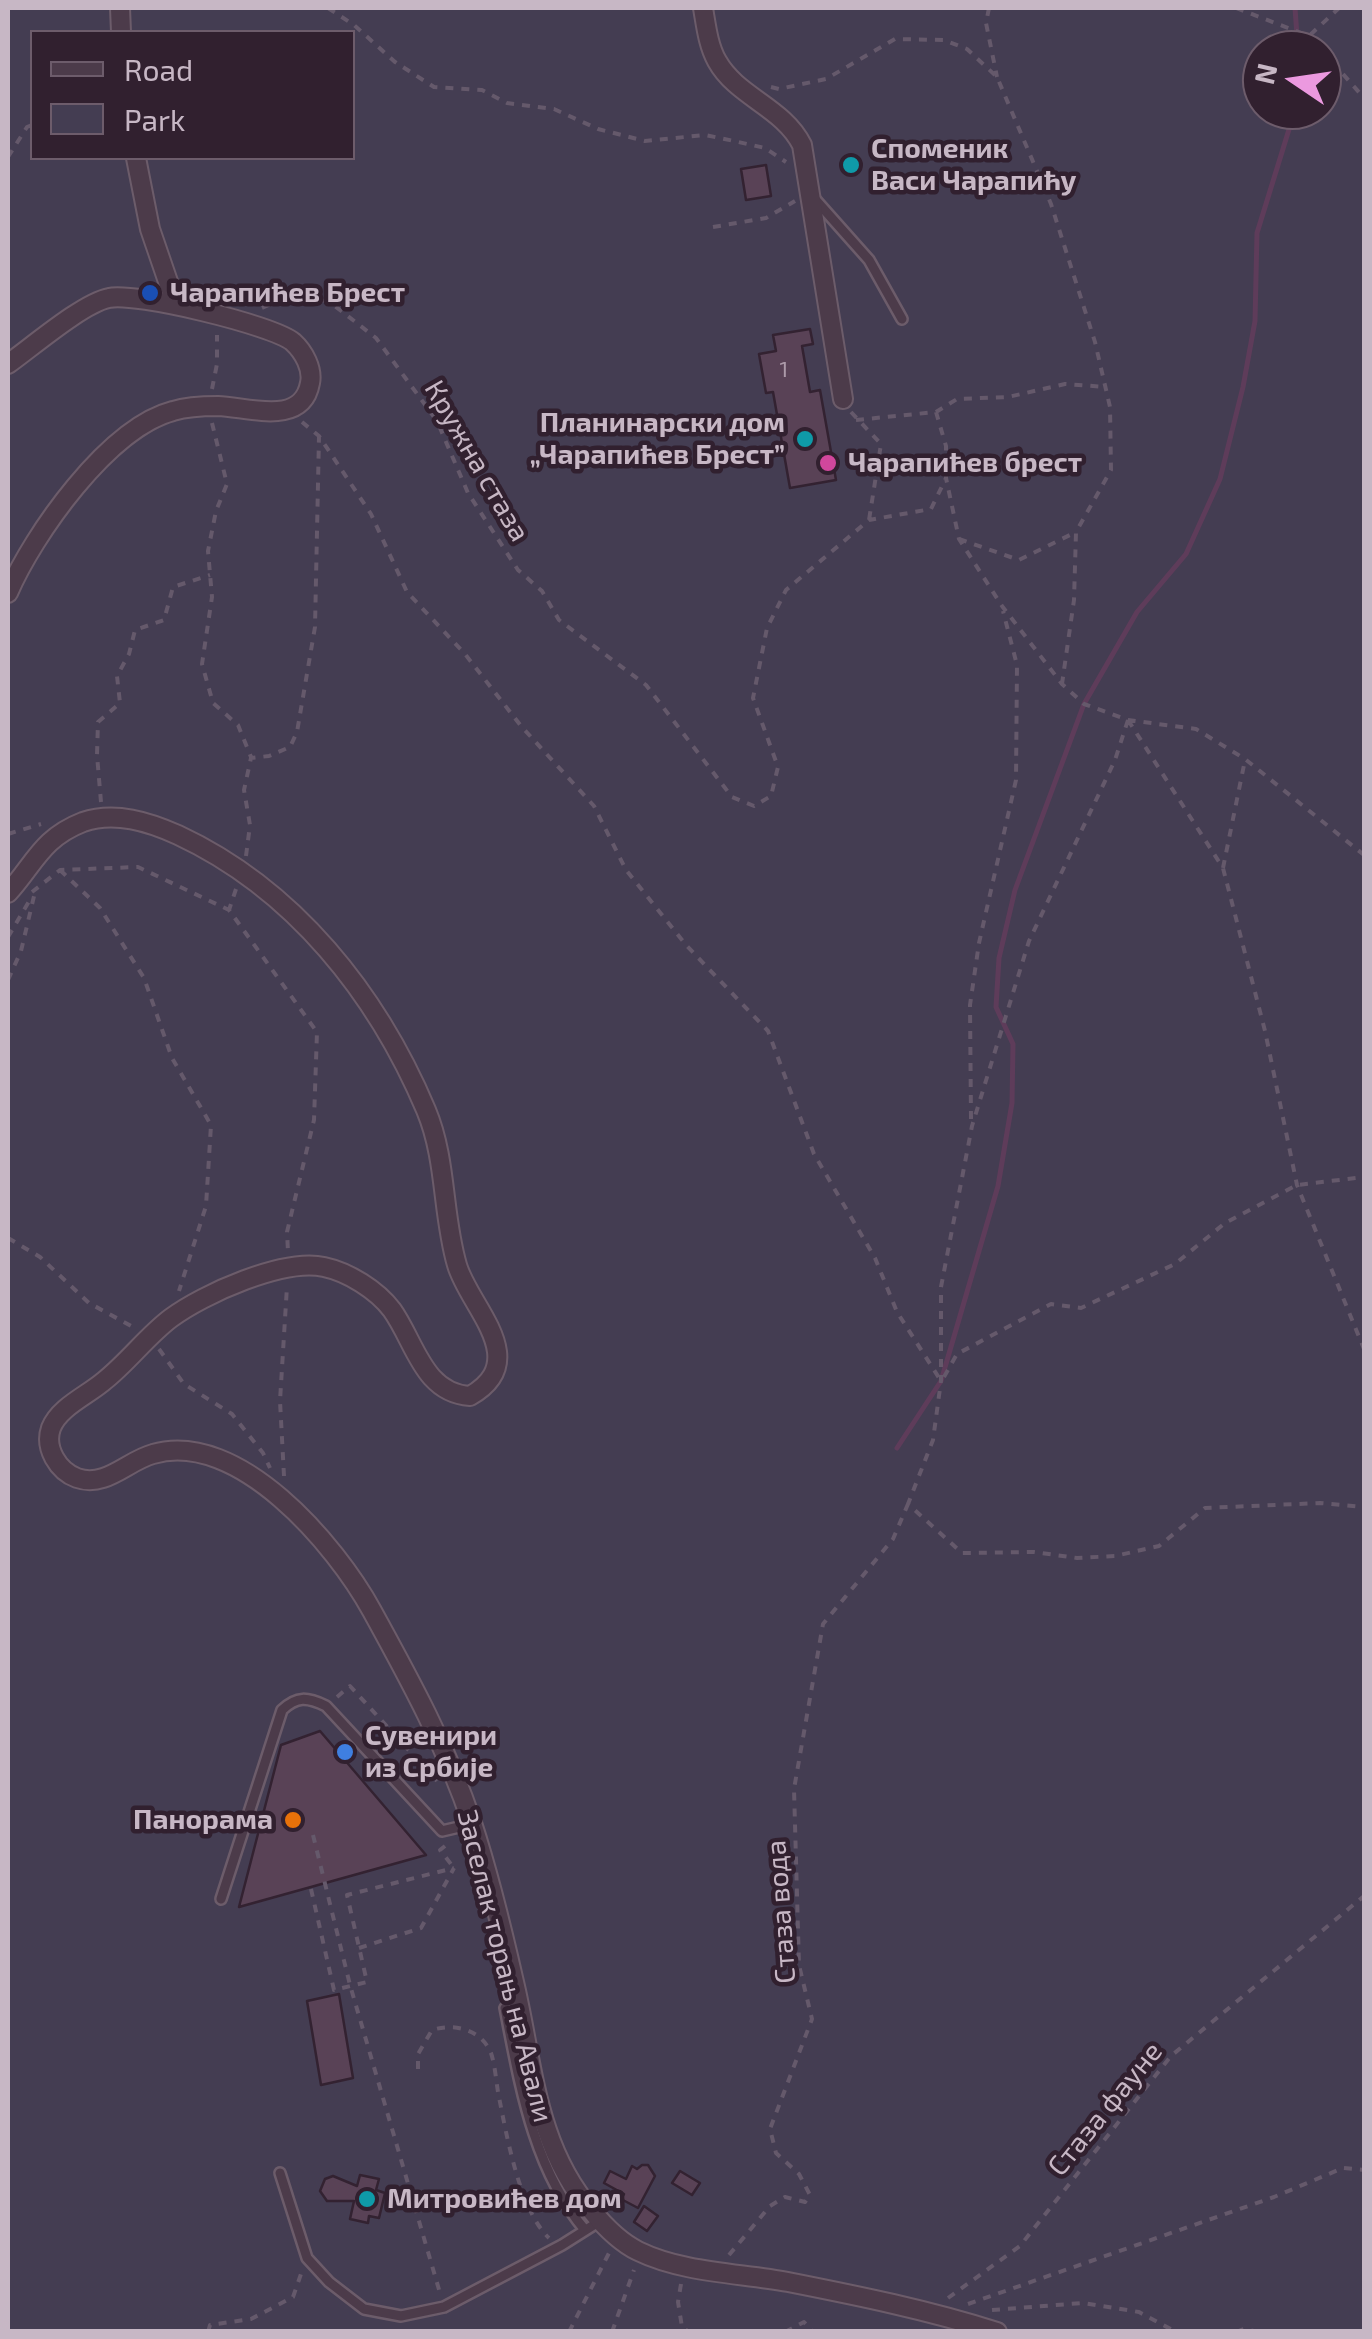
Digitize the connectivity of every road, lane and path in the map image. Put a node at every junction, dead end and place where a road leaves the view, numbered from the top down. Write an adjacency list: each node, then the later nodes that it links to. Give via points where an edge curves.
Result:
1 (328, 8): 15 (path, via 434,87 482,90 645,141 705,135 766,148)
2 (703, 8): 16 (street, via 709,40 728,76 794,130)
3 (989, 8): 9 (path)
4 (1236, 8): 6 (path)
5 (1338, 8): 7 (path)
6 (1294, 30)
7 (1316, 30)
8 (1342, 73): 11 (path)
9 (997, 77): 10 (path, via 968,49 944,40 895,39 826,80 779,90); 23 (path, via 1051,204)
10 (762, 85)
11 (1364, 98)
12 (30, 126): 13 (path)
13 (8, 158)
14 (136, 160): 18 (street)
15 (791, 166)
16 (809, 192): 17 (path, via 766,218); 21 (lane, via 869,260); 24 (street)
17 (713, 227)
18 (176, 306): 19 (street); 22 (street, via 108,298)
19 (205, 313): 20 (street); 25 (path, via 218,338)
20 (234, 320): 25 (street, via 294,343 308,365 310,387 298,404 279,412); 28 (path, Кружна стаза, via 297,292 331,303 376,338 437,421 468,493 518,570 542,590 559,620 646,685 732,797 754,806 772,796 778,767 753,698 767,628 786,590)
21 (902, 320)
22 (8, 364)
23 (1106, 387): 26 (path, via 1065,384 958,399); 29 (path, via 1110,470)
24 (842, 399)
25 (208, 407): 31 (path, via 227,484 208,551); 32 (street, via 152,420 98,461 39,535)
26 (936, 412): 27 (path); 28 (path, via 856,420 881,444)
27 (946, 478): 28 (path, via 931,509); 30 (path)
28 (869, 520)
29 (1076, 532): 30 (path, via 1020,560); 34 (path)
30 (959, 539): 33 (path)
31 (210, 575): 36 (path, via 202,664 213,703 238,725); 38 (path, via 172,586 164,620 135,630 117,676 120,703 98,722)
32 (8, 593)
33 (1002, 606): 34 (path); 49 (path, via 1018,666 1016,780 970,1005)
34 (1062, 684): 35 (path, via 1084,704)
35 (1128, 720): 37 (path, via 1196,728); 40 (path); 49 (path, via 1029,941)
36 (251, 758): 42 (path); 56 (path, via 290,747 297,732 315,626 320,436 371,514 407,592 594,806 626,870 686,945 768,1031 814,1154 876,1258 897,1312)
37 (1245, 759): 39 (path); 40 (path)
38 (102, 817)
39 (1364, 856)
40 (1223, 868): 51 (path)
41 (60, 870): 44 (path); 45 (path, via 138,867); 53 (path, via 100,908 144,978 172,1058 211,1125 206,1206)
42 (241, 871): 43 (street, via 160,827 105,818 52,839); 45 (path); 53 (street, via 315,933 386,1031 440,1149 458,1267 497,1351 483,1388 470,1396 449,1392 430,1377 391,1308 368,1287 323,1267 288,1266)
43 (9, 891): 44 (path)
44 (35, 892): 46 (path); 47 (path)
45 (230, 910): 48 (path)
46 (8, 937)
47 (8, 980)
48 (317, 1032)
49 (972, 1126): 56 (path, via 942,1288)
50 (1364, 1177): 51 (path)
51 (1297, 1185): 55 (path); 56 (path, via 1225,1223 1175,1264 1080,1308 1051,1304 957,1354)
52 (8, 1238): 54 (path, via 40,1257 89,1303)
53 (170, 1319): 54 (street)
54 (151, 1337): 57 (path, via 184,1384 232,1414); 62 (street, Заселак торањ на Авали, via 56,1420 49,1440 56,1462 77,1478 98,1479 155,1453 179,1450 227,1462 285,1502 361,1590 439,1733)
55 (1364, 1349)
56 (942, 1381): 58 (path, via 933,1440)
57 (270, 1469)
58 (908, 1504): 59 (path, via 962,1553 1077,1558 1159,1546 1205,1508); 80 (path, Стаза вода, via 893,1539 823,1624 794,1789 798,1964 812,2019 770,2129 776,2153 810,2195 805,2202 785,2197 770,2206)
59 (1364, 1507)
60 (326, 1706): 61 (path, via 350,1686); 62 (lane, via 442,1831); 67 (lane, via 310,1698 282,1710)
61 (442, 1787)
62 (472, 1824): 64 (path, via 440,1850); 74 (street, Заселак торањ на Авали, via 515,1984 535,2097 562,2170)
63 (313, 1834): 69 (path)
64 (454, 1868): 68 (path, via 420,1928); 68 (path, via 347,1895)
65 (311, 1888): 69 (path, via 334,1990)
66 (1364, 1896): 83 (path, Стаза фауне, via 1171,2056 1020,2246 936,2306)
67 (221, 1900)
68 (359, 1948): 69 (path, via 367,1982)
69 (350, 1986): 81 (path)
70 (505, 2008): 74 (lane, via 529,2117 566,2208)
71 (418, 2069): 76 (path, via 418,2054 432,2030 464,2028 481,2039 527,2203 545,2236)
72 (1364, 2170): 83 (path, via 1343,2168)
73 (280, 2173): 78 (lane)
74 (593, 2226): 75 (street, Заселак торањ на Авали); 76 (lane)
75 (617, 2238): 77 (street, Заселак торањ на Авали); 85 (path)
76 (562, 2245): 81 (lane)
77 (640, 2252): 79 (street, Заселак торањ на Авали); 86 (path)
78 (307, 2258): 81 (lane, via 364,2309 401,2316); 84 (path, via 293,2297 251,2319 210,2325)
79 (684, 2265): 80 (street, Заселак торањ на Авали); 87 (path, via 678,2302)
80 (715, 2270): 83 (street, Заселак торањ на Авали)
81 (444, 2307)
82 (978, 2311): 91 (path, via 1082,2303 1139,2312)
83 (942, 2314): 90 (street, Заселак торањ на Авали)
84 (208, 2332)
85 (568, 2332)
86 (612, 2332)
87 (689, 2332)
88 (785, 2332): 89 (path, via 804,2322)
89 (814, 2332)
90 (998, 2332)
91 (1176, 2332)
92 (1236, 2332): 93 (path)
93 (1259, 2332)

